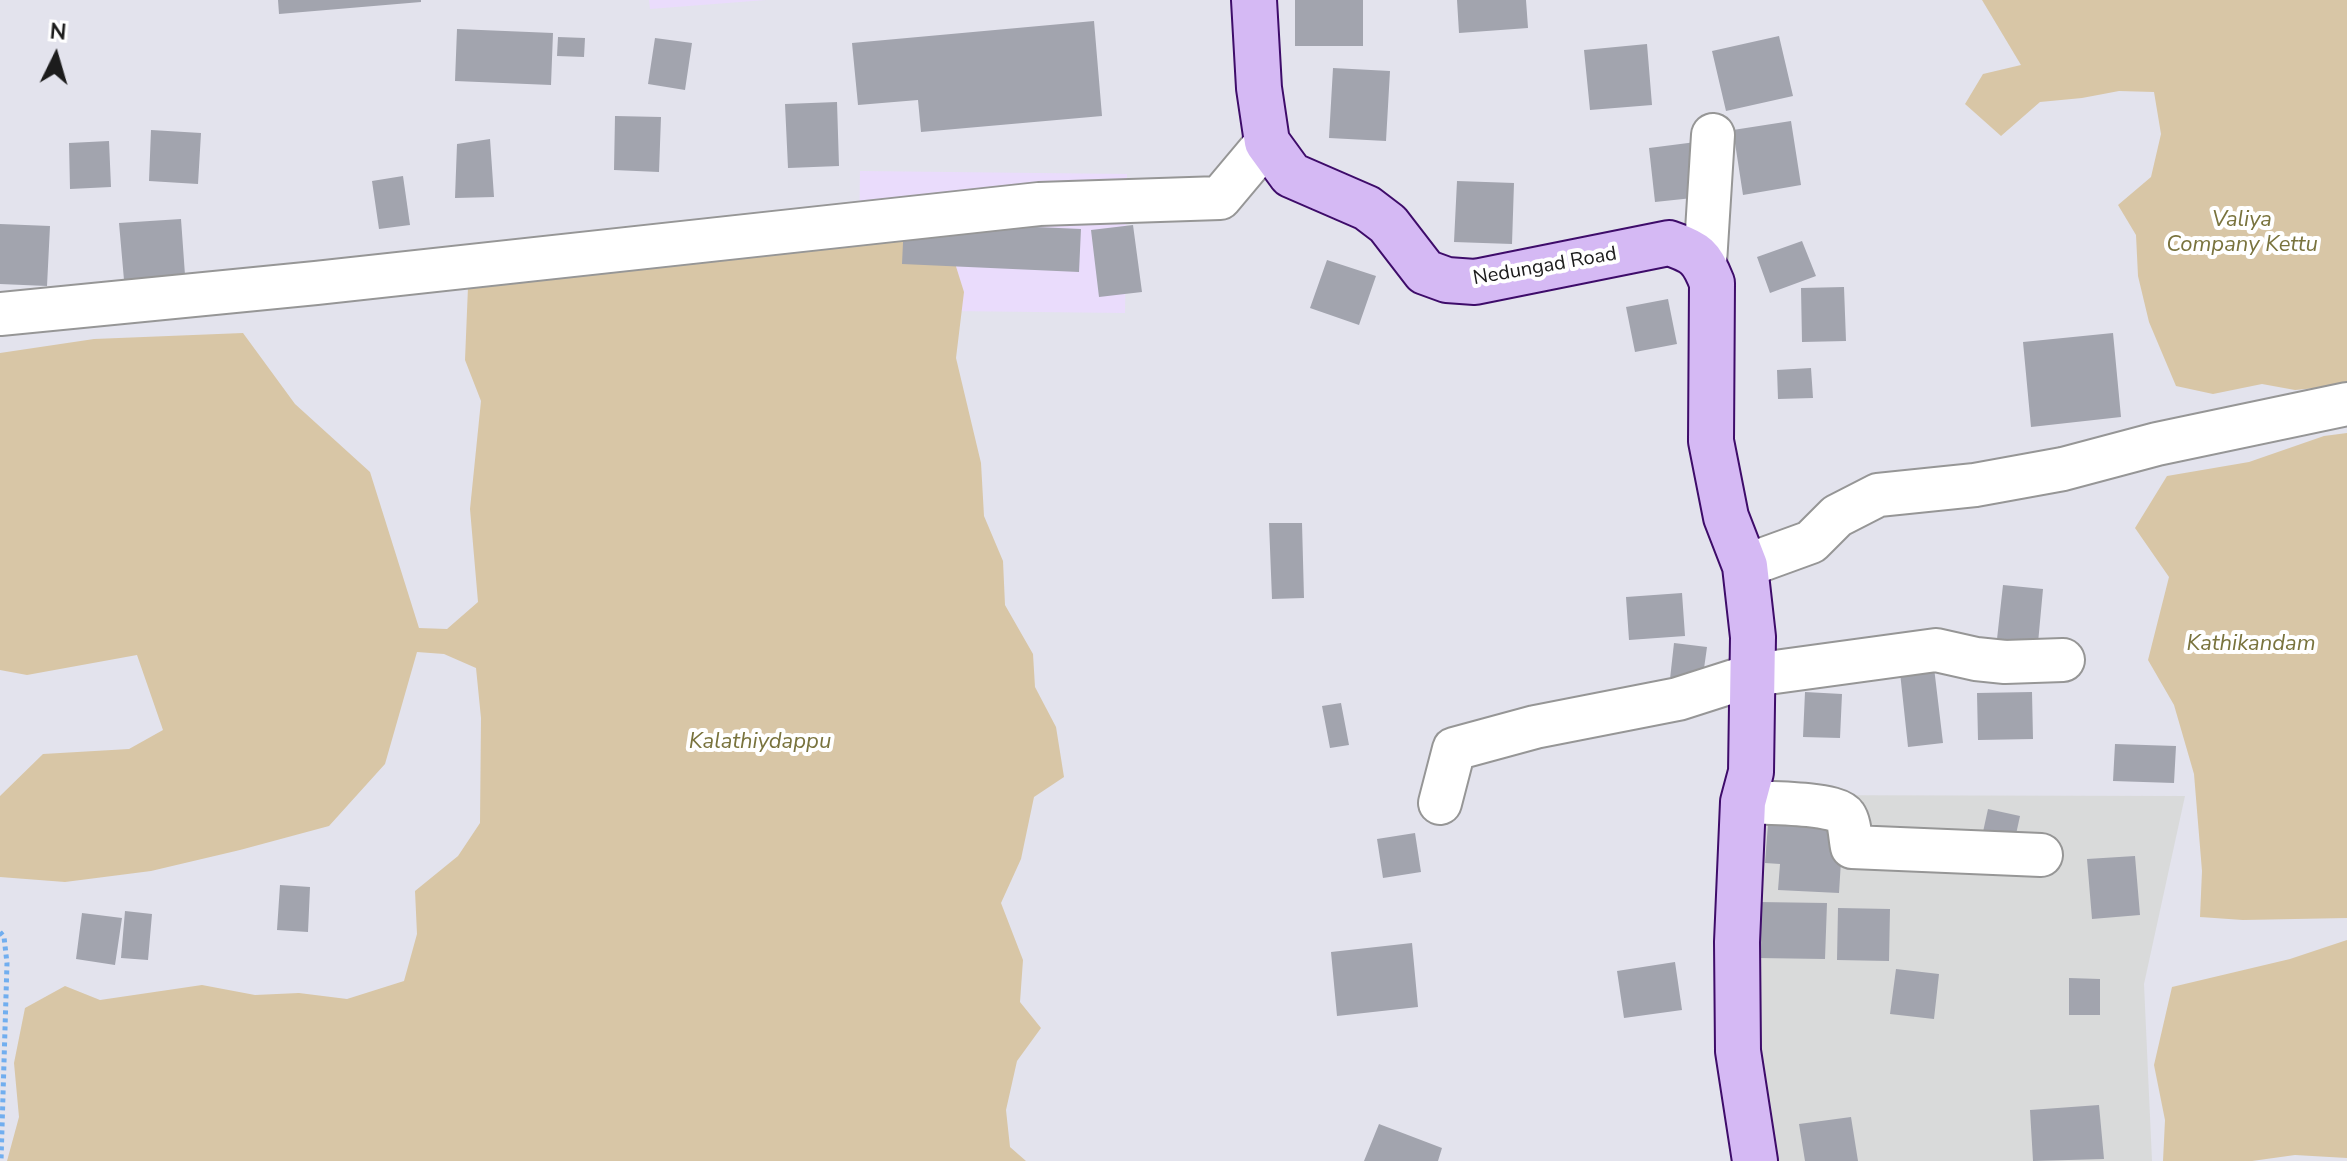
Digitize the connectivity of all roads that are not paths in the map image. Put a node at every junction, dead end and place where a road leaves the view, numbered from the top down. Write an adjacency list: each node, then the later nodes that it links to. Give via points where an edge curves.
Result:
1 (1254, 0): 3 (main road, Nedungad Road)
2 (1713, 135): 4 (street)
3 (1267, 142): 4 (main road, Nedungad Road, via 1291,175 1367,208 1388,224 1425,272 1447,280 1475,282 1669,243 1691,250); 5 (street, via 1220,198 1039,204)
4 (1705, 263): 7 (main road, via 1712,283 1711,441 1726,517)
5 (0, 314)
6 (2347, 404): 7 (street, via 2063,469 1878,495 1837,516 1811,542)
7 (1745, 566): 9 (main road)
8 (2063, 660): 9 (street, via 2005,662 1936,650)
9 (1753, 675): 10 (main road, via 1751,772); 11 (street, via 1678,699 1454,749)
10 (1743, 802): 12 (street, via 1839,811 1852,847); 13 (main road, via 1738,1051)
11 (1440, 803)
12 (2041, 855)
13 (1755, 1161)

